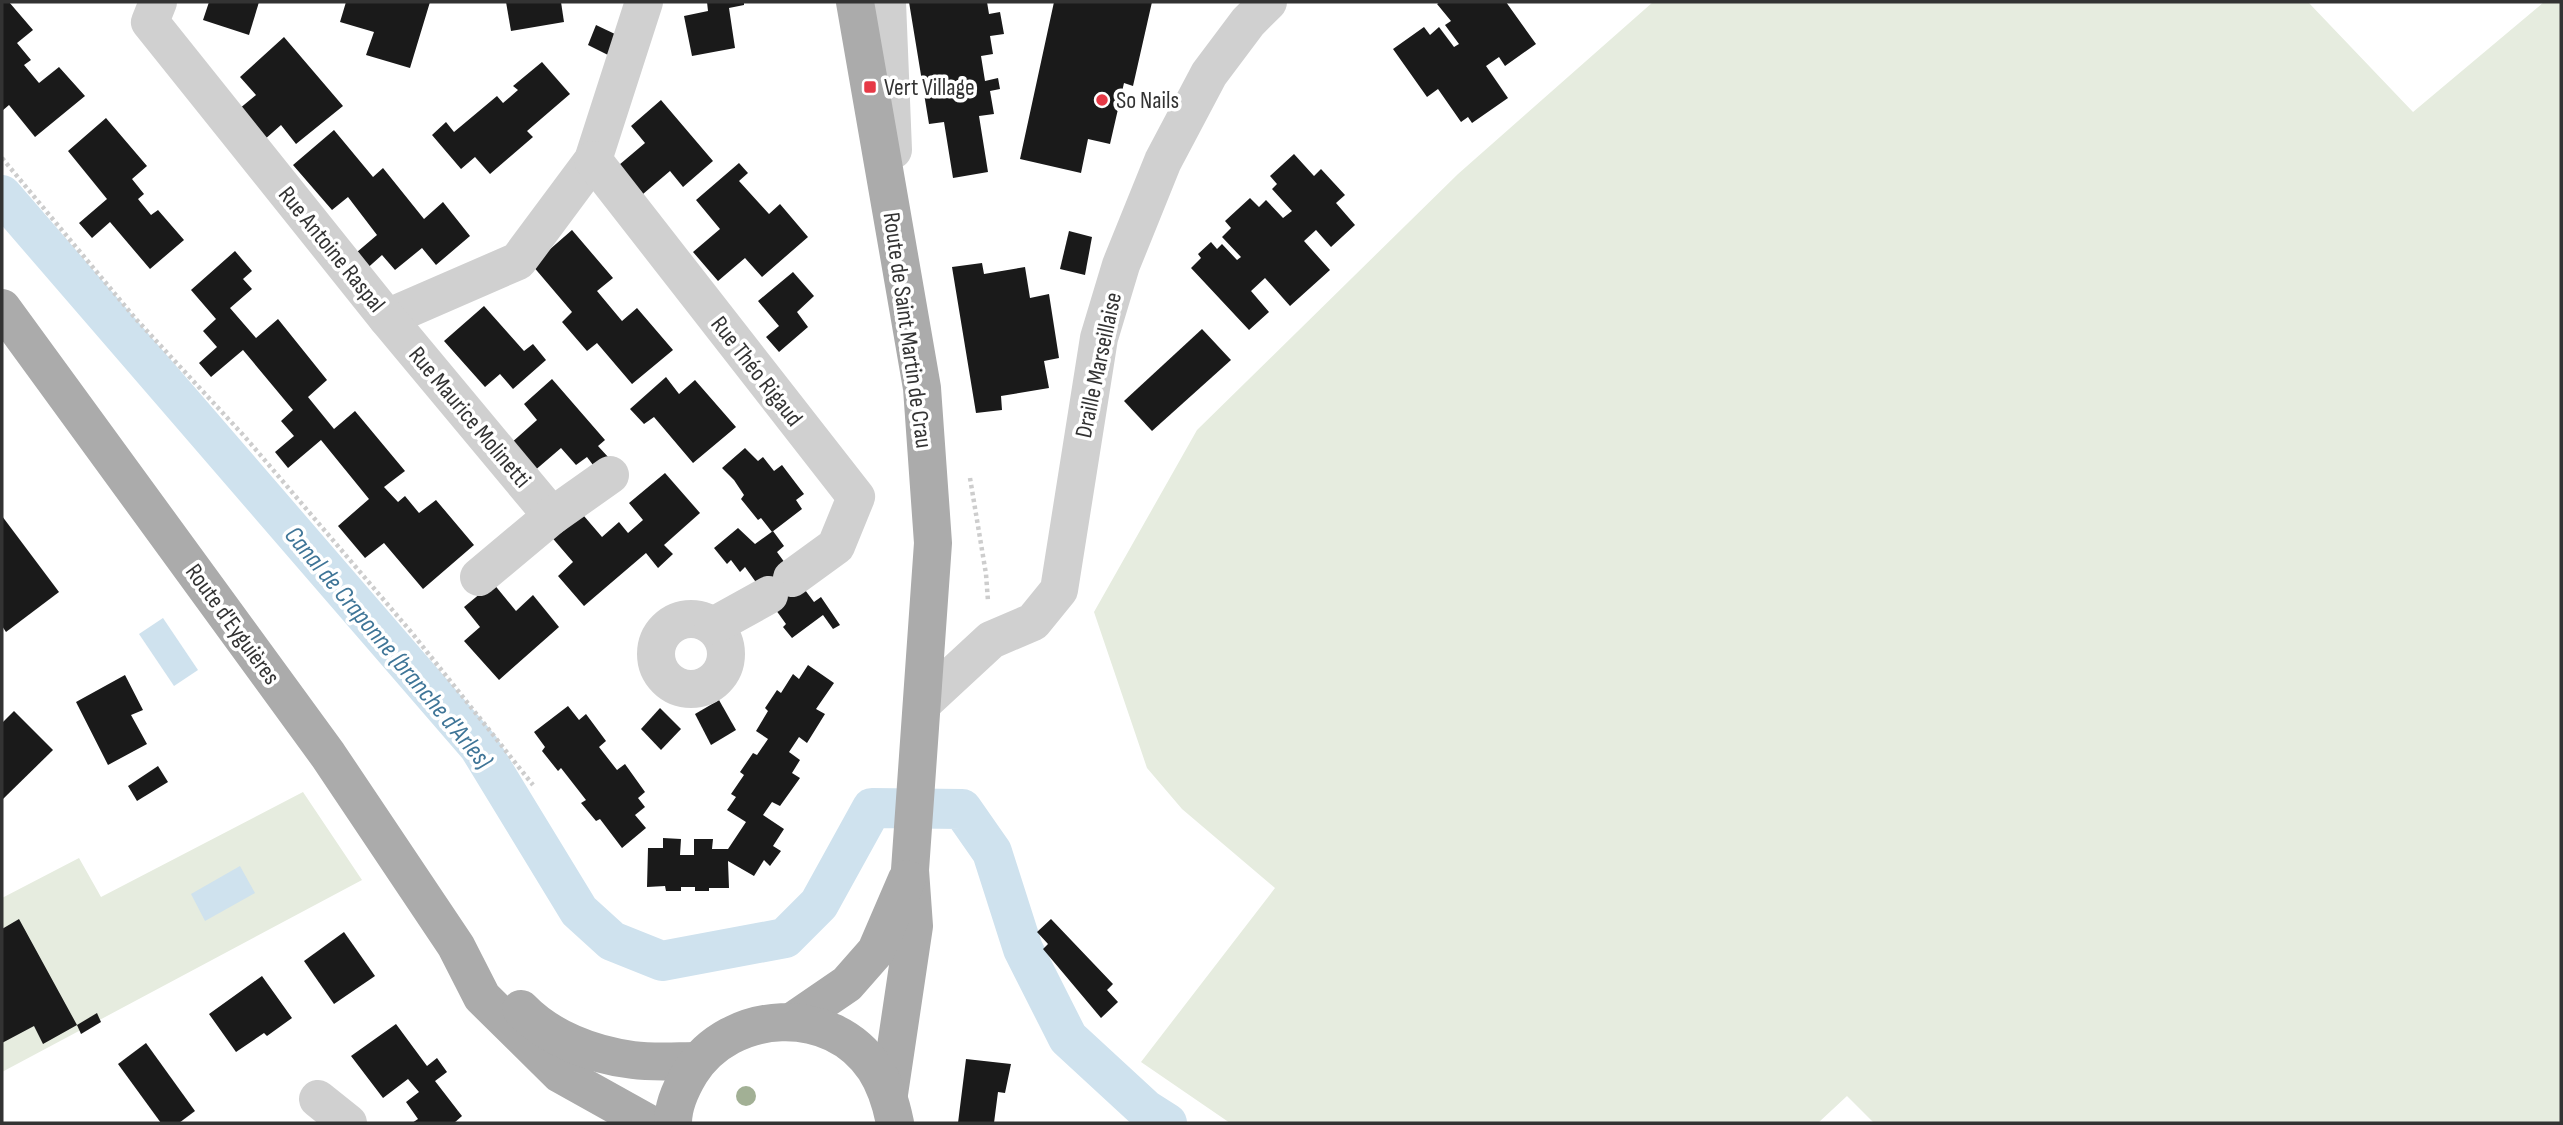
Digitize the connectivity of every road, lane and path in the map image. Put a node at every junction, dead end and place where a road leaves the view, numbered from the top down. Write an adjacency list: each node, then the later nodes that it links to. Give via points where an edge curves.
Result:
1 (158, 2): 10 (street, Rue Antoine Raspal, via 150,22)
2 (644, 2): 7 (street, Rue Antoine Raspal)
3 (855, 2): 8 (main road, Route de Saint Martin de Crau)
4 (887, 2): 8 (street)
5 (1268, 2): 15 (street, Draille Marseillaise, via 1209,74 1163,161 1121,265 1099,338 1059,590 1033,622 991,640)
6 (2, 158): 16 (path, via 135,318 245,437 412,633)
7 (593, 160): 10 (street, Rue Antoine Raspal, via 518,261); 14 (street, Rue Théo Rigaud, via 856,497 836,546 781,586)
8 (898, 250): 15 (main road, Route de Saint Martin de Crau, via 922,388 933,543)
9 (2, 308): 18 (main road, Route d'Eyguières, via 328,755)
10 (387, 318): 12 (street, Rue Maurice Molinetti)
11 (610, 475): 12 (street)
12 (552, 516): 13 (street)
13 (480, 577)
14 (713, 626)
15 (924, 702): 17 (main road, Route de Saint Martin de Crau)
16 (533, 785)
17 (911, 862): 19 (main road, Route de Saint Martin de Crau, via 876,950 847,984); 22 (main road, Route de Saint Martin de Crau, via 914,926)
18 (456, 946): 20 (main road, Route d'Eyguières, via 529,1016 572,1045 632,1060); 24 (main road, Route d'Eyguières, via 482,997 560,1074)
19 (793, 1021): 20 (main road, via 758,1024 736,1033); 22 (main road, via 824,1028 852,1044 874,1067)
20 (698, 1061): 25 (main road, via 681,1088)
21 (318, 1098): 23 (street)
22 (892, 1109)
23 (348, 1123)
24 (648, 1123)
25 (673, 1123)

